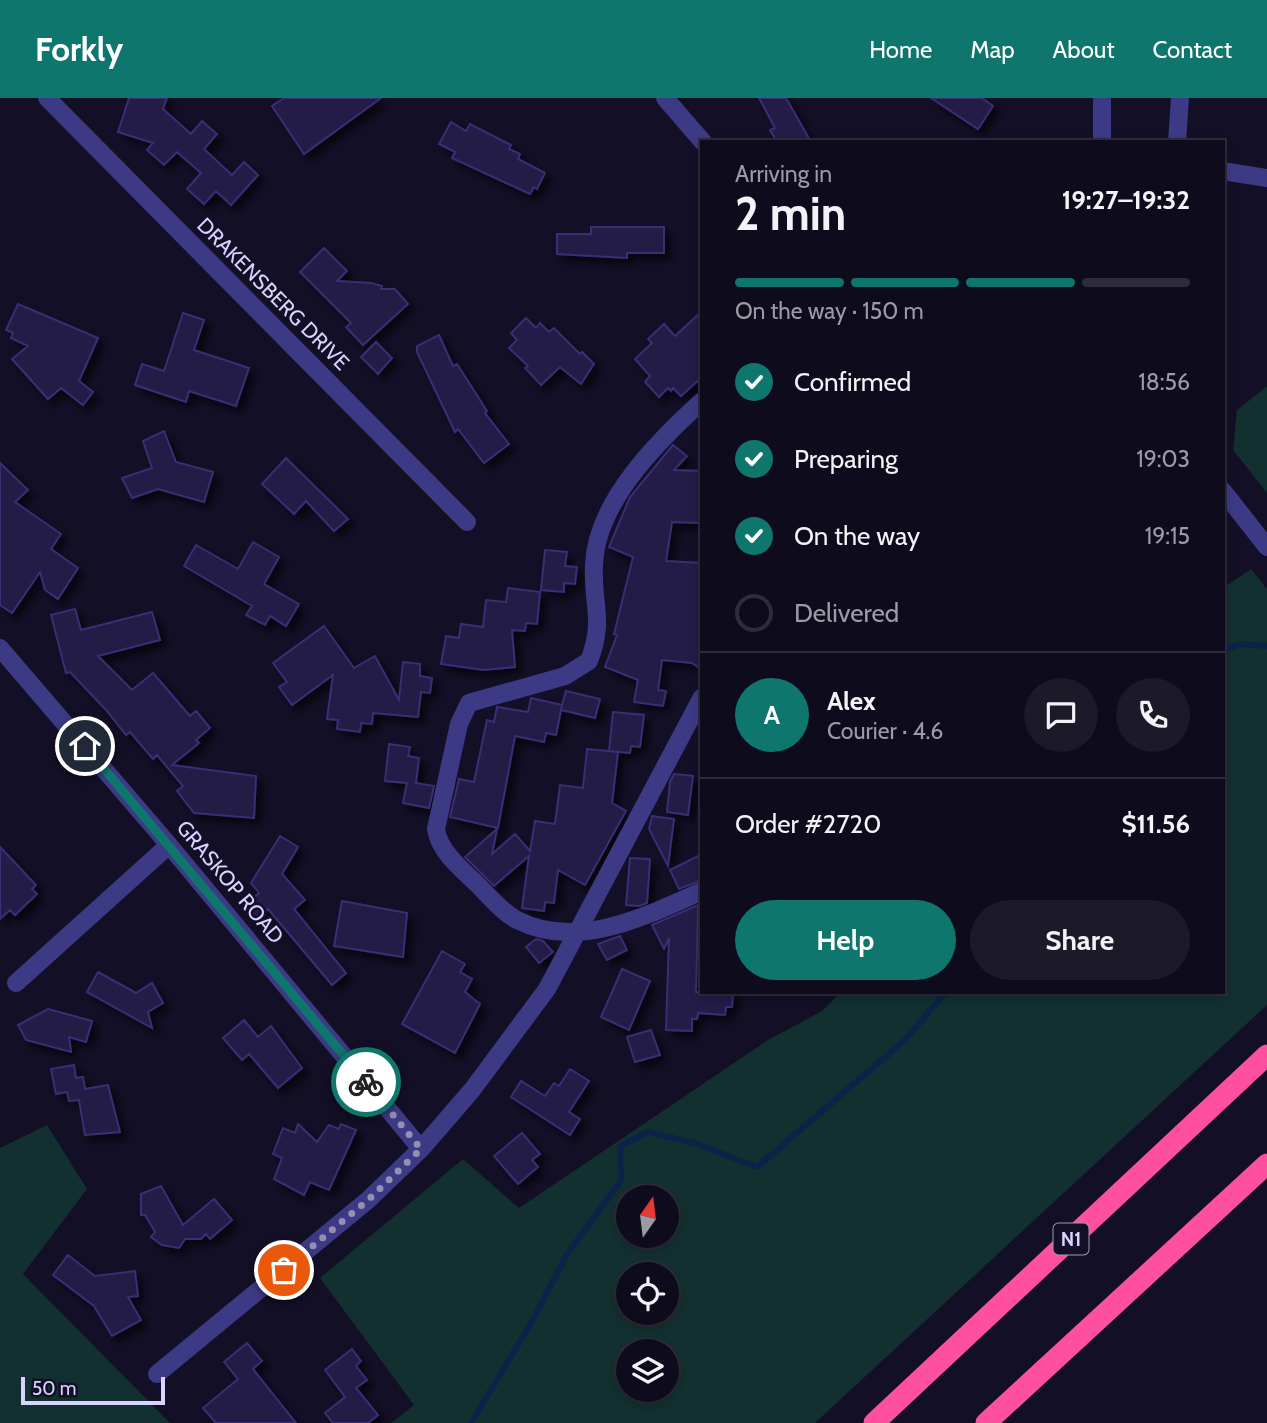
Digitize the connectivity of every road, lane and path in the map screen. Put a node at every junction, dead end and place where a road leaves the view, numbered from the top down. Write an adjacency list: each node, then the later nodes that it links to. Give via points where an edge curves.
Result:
1 (47, 98): 12 (street, DRAKENSBERG DRIVE)
2 (665, 98): 5 (street)
3 (1102, 98): 6 (street)
4 (1180, 98): 7 (street)
5 (701, 140)
6 (1102, 140)
7 (1177, 140)
8 (1225, 171): 9 (street)
9 (1267, 178)
10 (700, 403): 18 (street, via 642,460 618,494 595,549 599,627 589,661 565,676 469,703 459,724 437,836 460,868 516,919)
11 (1225, 494): 13 (street)
12 (467, 522)
13 (1267, 547)
14 (0, 648): 16 (street, GRASKOP ROAD)
15 (700, 701): 18 (street)
16 (169, 845): 19 (street); 21 (street, GRASKOP ROAD)
17 (700, 892): 18 (street, via 649,915)
18 (577, 933): 21 (street, via 547,989 472,1090)
19 (16, 983)
20 (1267, 1055): 24 (highway, N1)
21 (421, 1149): 23 (street, via 368,1200)
22 (1267, 1164): 25 (highway)
23 (158, 1374)
24 (874, 1423)
25 (986, 1423)

